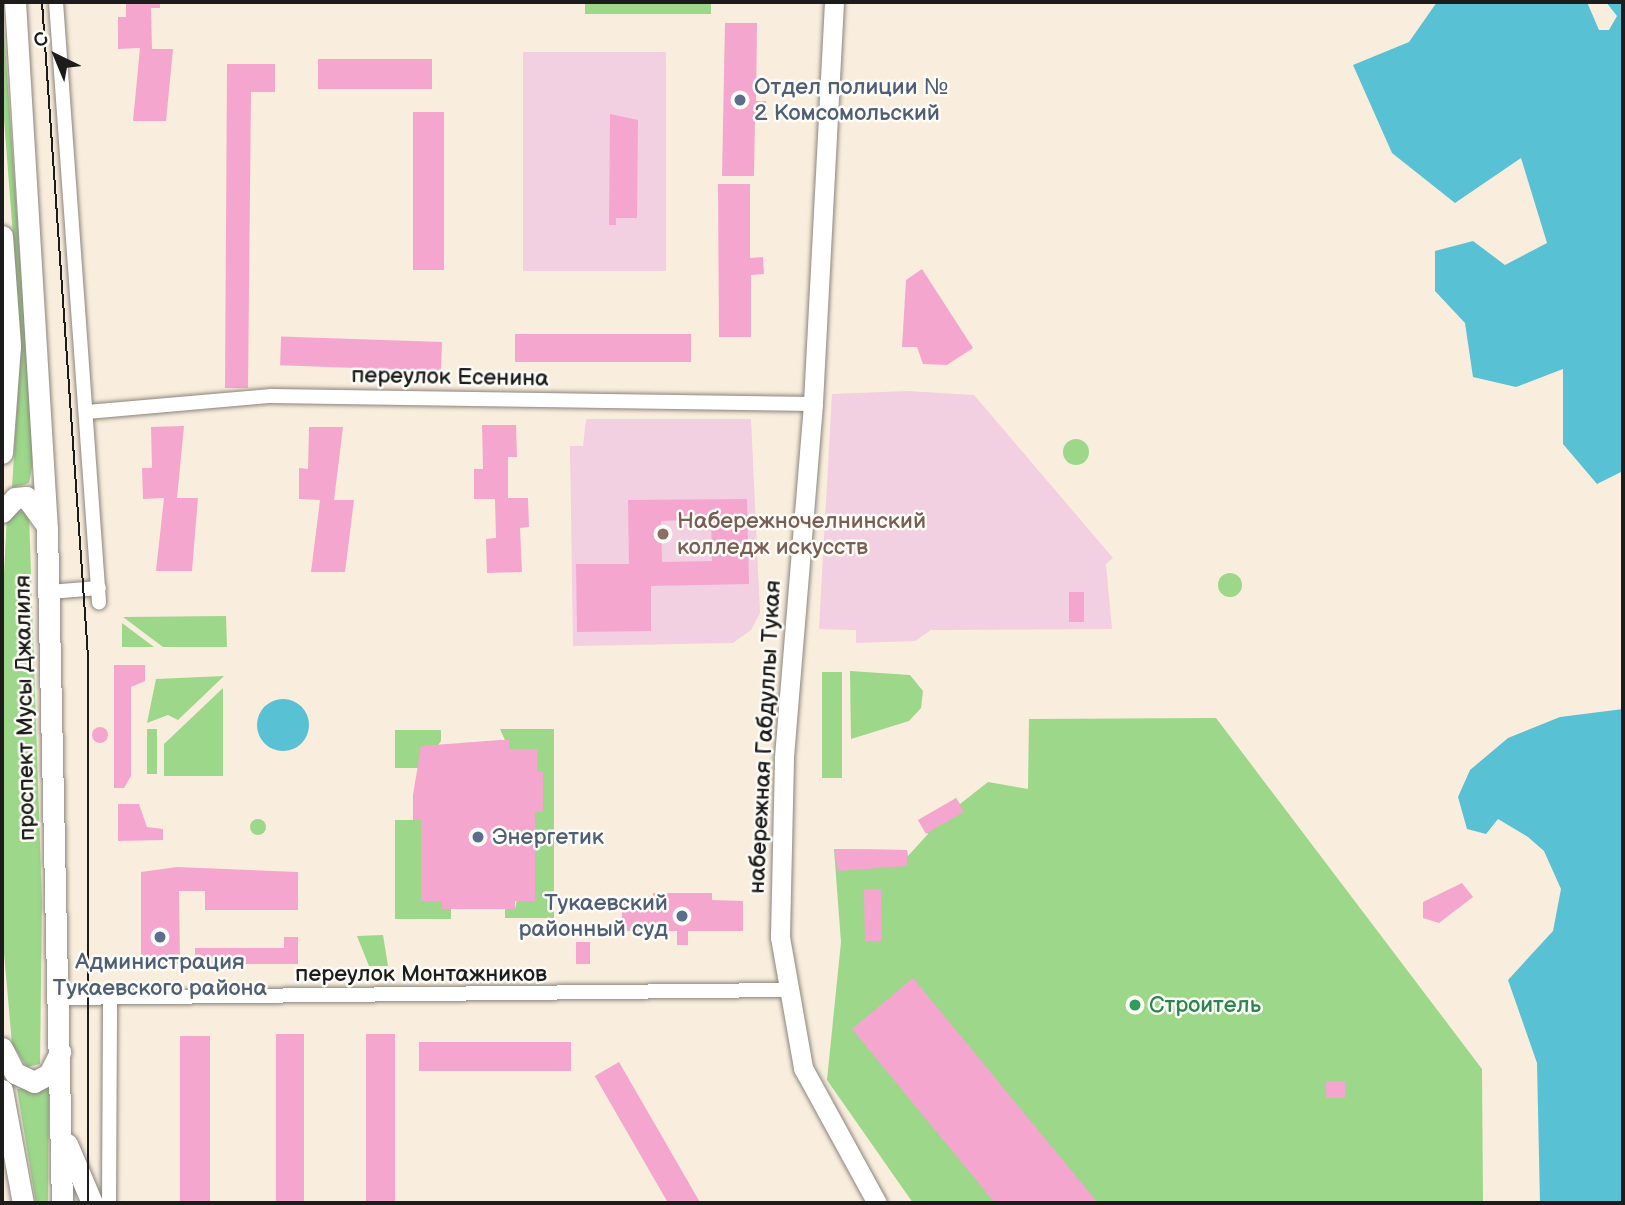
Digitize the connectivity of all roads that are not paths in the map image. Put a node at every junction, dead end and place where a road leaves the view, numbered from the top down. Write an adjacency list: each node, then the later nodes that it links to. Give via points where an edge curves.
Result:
1 (15, 2): 9 (main road, проспект Мусы Джалиля)
2 (56, 2): 6 (street)
3 (834, 2): 5 (main road, набережная Габдуллы Тукая)
4 (2, 236): 7 (main road, via 10,346)
5 (813, 404): 6 (street, переулок Есенина, via 271,396); 11 (main road, набережная Габдуллы Тукая, via 779,859)
6 (87, 412): 10 (street, via 99,595)
7 (2, 453)
8 (2, 512): 9 (main road, via 15,498 26,497)
9 (47, 529): 10 (main road, проспект Мусы Джалиля)
10 (49, 592): 13 (main road, проспект Мусы Джалиля)
11 (786, 990): 12 (street, переулок Монтажников); 22 (main road, набережная Габдуллы Тукая, via 803,1068)
12 (110, 997): 13 (street, переулок Монтажников); 21 (street)
13 (57, 999): 15 (main road, проспект Мусы Джалиля)
14 (2, 1048): 15 (main road, via 15,1073 34,1083 49,1074)
15 (60, 1052): 17 (main road, проспект Мусы Джалиля)
16 (2, 1090): 18 (main road)
17 (64, 1135): 19 (main road, проспект Мусы Джалиля); 20 (main road)
18 (23, 1203)
19 (62, 1203)
20 (92, 1203)
21 (109, 1203)
22 (877, 1203)

